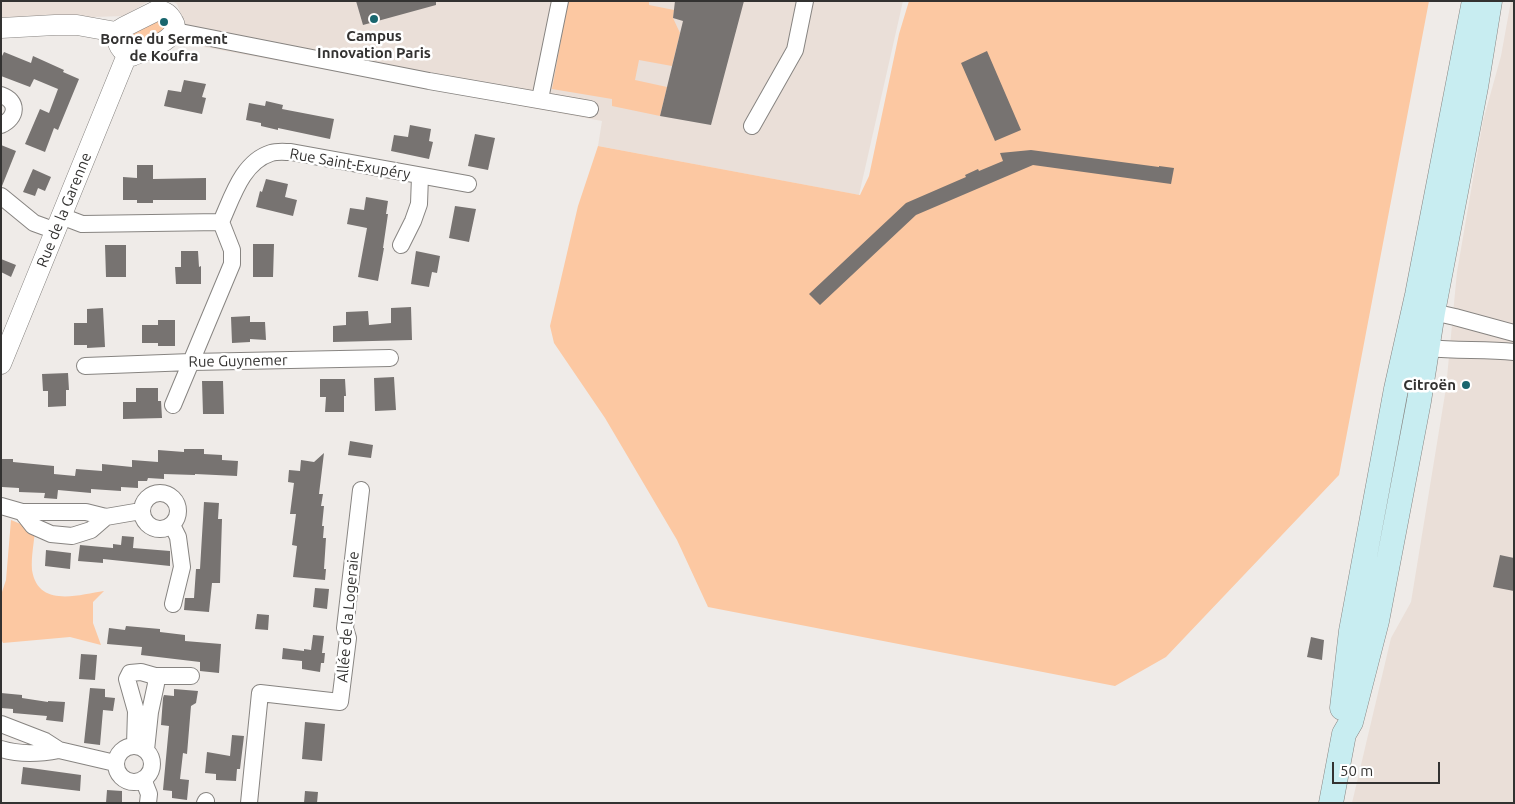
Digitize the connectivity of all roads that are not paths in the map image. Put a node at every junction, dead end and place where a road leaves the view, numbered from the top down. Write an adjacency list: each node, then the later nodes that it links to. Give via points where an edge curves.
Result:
1 (560, 1): 13 (street)
2 (805, 1): 16 (street, via 795,50)
3 (1474, 1): 23 (main road)
4 (1490, 1): 9 (main road)
5 (1498, 1): 9 (street, via 1495,17)
6 (166, 6): 8 (street, via 176,25); 10 (street)
7 (1, 28): 10 (street, via 56,25)
8 (175, 31): 11 (street, via 162,42 132,56); 13 (street)
9 (1485, 31): 23 (main road, via 1476,87)
10 (116, 32): 11 (street, via 117,43)
11 (126, 54): 21 (street, Rue de la Garenne)
12 (1, 95): 15 (street, via 8,97 14,110 12,119)
13 (540, 100): 14 (street)
14 (590, 109)
15 (1, 125)
16 (752, 126)
17 (420, 176): 18 (street, Rue Saint-Exupéry); 20 (street, Rue Saint-Exupéry, via 291,152 271,153 256,160 241,178); 22 (street, via 419,204)
18 (468, 184)
19 (1, 196): 21 (street, via 34,223)
20 (221, 222): 21 (street); 27 (street, via 232,250 232,264)
21 (58, 223): 28 (street, Rue de la Garenne)
22 (401, 245)
23 (1423, 328): 24 (street, via 1455,316); 25 (street, via 1446,350); 48 (main road, via 1377,621 1351,722 1344,734)
24 (1514, 333)
25 (1514, 352)
26 (390, 358): 27 (street, Rue Guynemer)
27 (191, 362): 29 (street, Rue Guynemer); 30 (street)
28 (2, 363)
29 (85, 366)
30 (173, 405)
31 (361, 490): 47 (street, Allée de la Logeraie, via 340,702 260,693)
32 (1, 506): 34 (street)
33 (141, 511): 35 (street); 36 (street, via 145,522 155,529); 36 (street, via 150,496 167,494 178,507)
34 (22, 512): 35 (street, via 86,512); 35 (street, via 33,526 51,534 72,536 91,530)
35 (106, 517)
36 (172, 525): 37 (street, via 178,537 182,567)
37 (173, 604)
38 (155, 676): 39 (street); 41 (street, via 156,684); 41 (street, via 142,672 130,674 127,679)
39 (191, 676)
40 (1, 724): 43 (street)
41 (141, 748): 44 (street, via 129,746 119,752); 45 (street, via 150,755 152,766)
42 (1, 749): 43 (street, via 41,754)
43 (59, 750): 44 (street)
44 (115, 763): 45 (street, via 118,774 127,781)
45 (143, 779): 46 (street, via 150,794)
46 (148, 803)
47 (249, 803)
48 (1331, 803)

